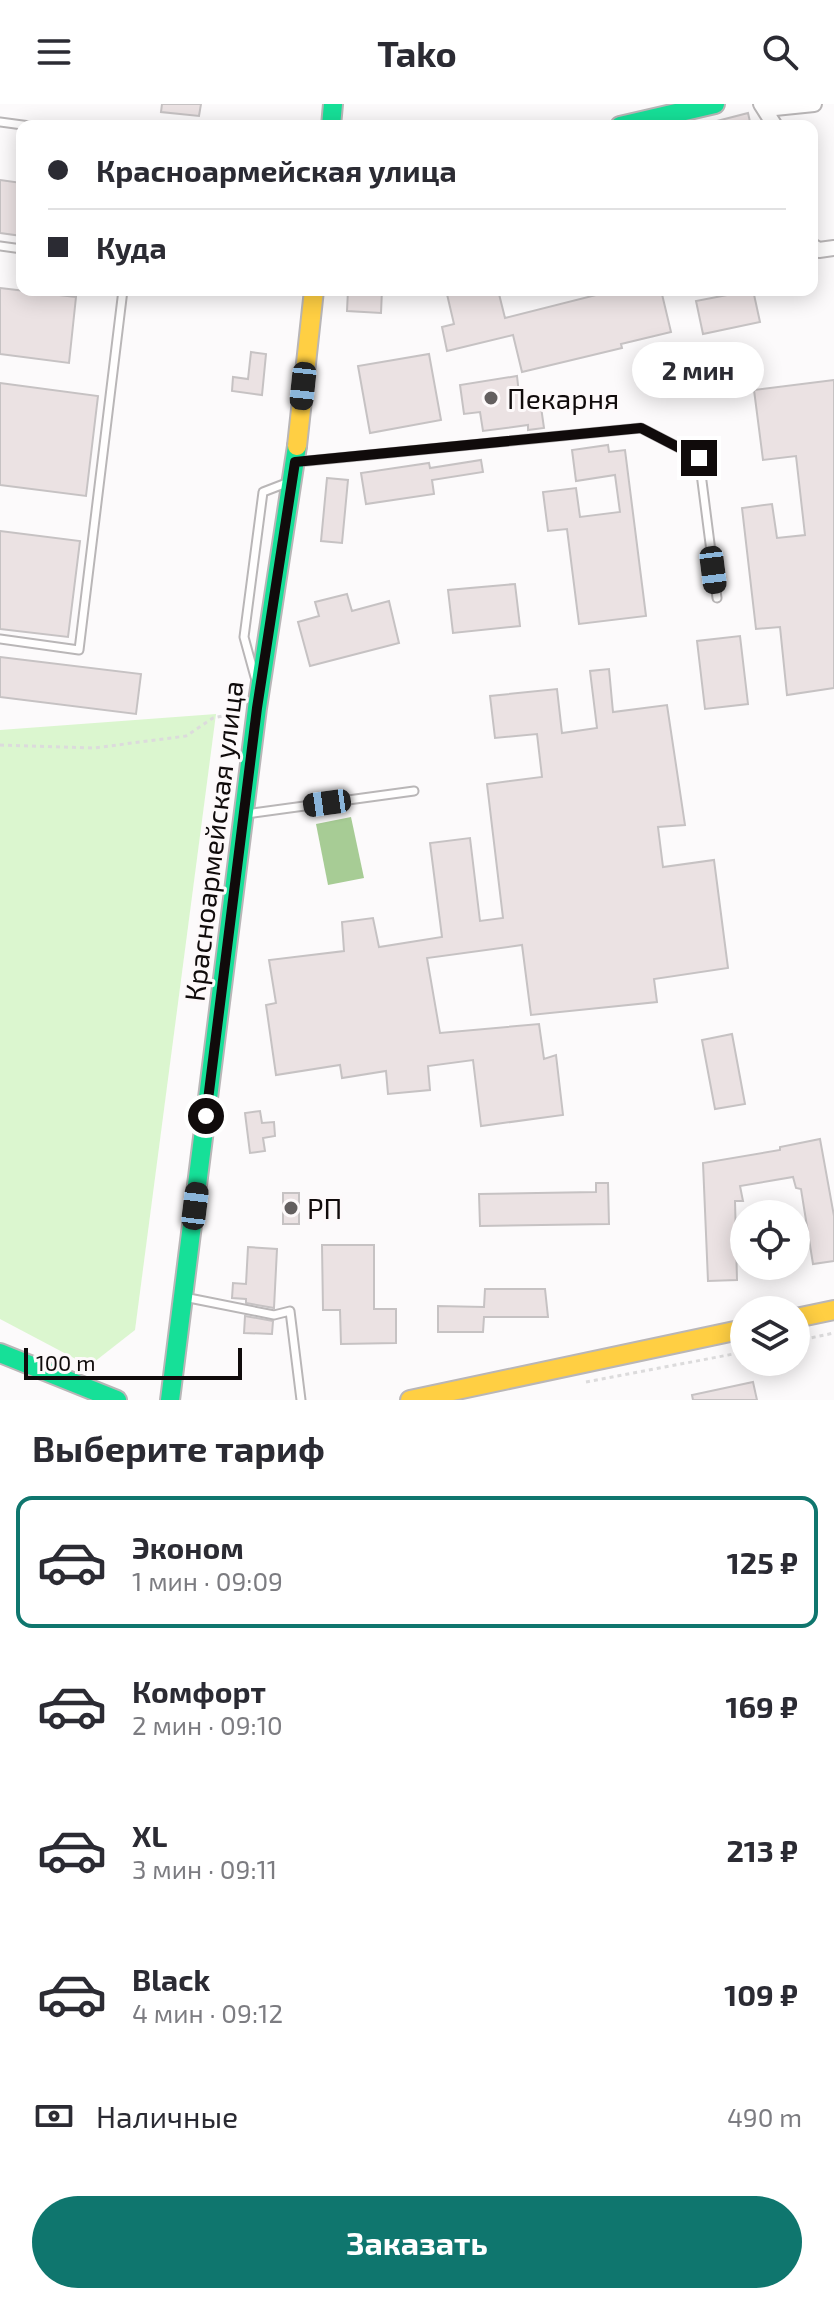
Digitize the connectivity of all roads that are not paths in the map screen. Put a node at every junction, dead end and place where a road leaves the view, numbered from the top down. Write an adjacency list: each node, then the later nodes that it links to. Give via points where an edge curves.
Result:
1 (715, 104): 4 (street)
2 (814, 104): 3 (street)
3 (763, 107)
4 (684, 119)
5 (122, 296): 10 (lane, via 79,650)
6 (313, 296): 7 (street, Красноармейская улица)
7 (295, 462): 8 (street, Красноармейская улица); 9 (lane, via 641,428 699,458)
8 (292, 481): 11 (street, Красноармейская улица); 11 (lane, via 263,492 244,637)
9 (717, 598)
10 (0, 639)
11 (258, 700): 13 (street, Красноармейская улица)
12 (414, 791): 13 (lane)
13 (244, 814): 14 (street, Красноармейская улица)
14 (184, 1297): 21 (street, Красноармейская улица); 22 (lane, via 274,1315 290,1311)
15 (834, 1310): 16 (street)
16 (810, 1315)
17 (730, 1332): 19 (street)
18 (0, 1353): 20 (street)
19 (449, 1396): 23 (street)
20 (117, 1400)
21 (170, 1400)
22 (301, 1400)
23 (410, 1400)

